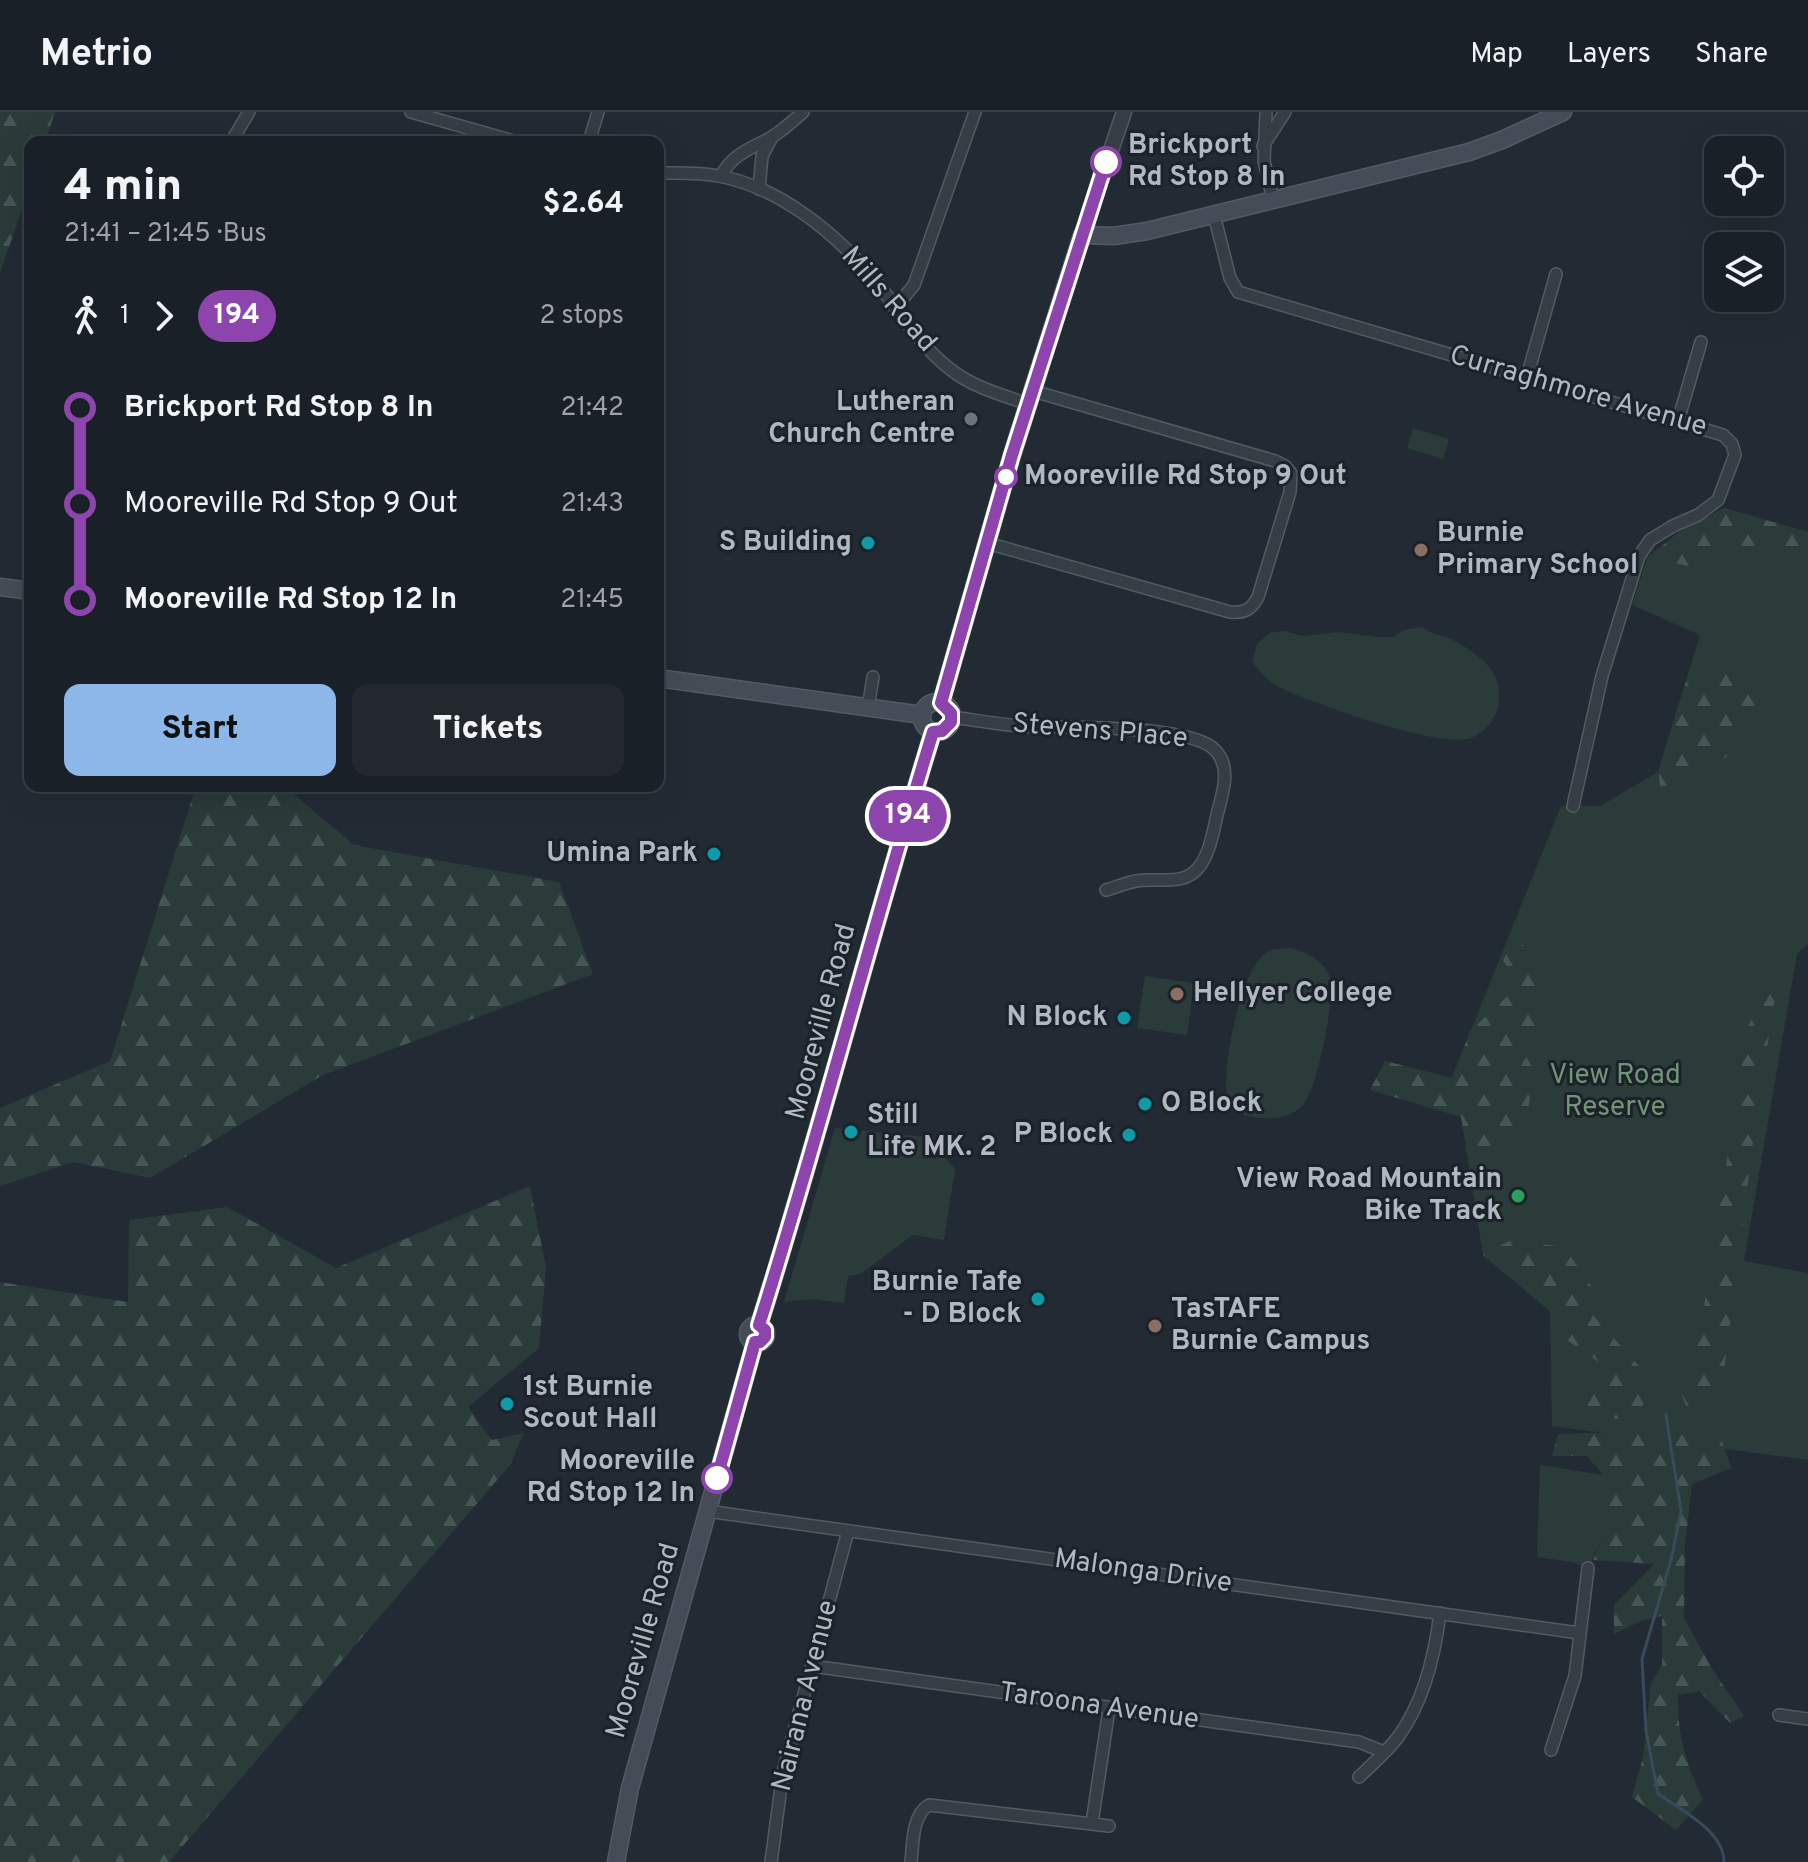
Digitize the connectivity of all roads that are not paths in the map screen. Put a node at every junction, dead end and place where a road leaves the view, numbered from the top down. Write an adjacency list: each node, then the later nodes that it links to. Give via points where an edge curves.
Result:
1 (249, 112): 11 (street)
2 (411, 112): 10 (street)
3 (598, 112): 13 (street)
4 (803, 112): 14 (street)
5 (975, 112): 23 (street, via 914,285)
6 (1124, 112): 21 (street)
7 (1266, 112): 15 (street)
8 (1285, 112): 15 (street)
9 (1563, 112): 19 (main road, via 1469,152)
10 (446, 116): 12 (street)
11 (235, 136)
12 (501, 136)
13 (591, 136)
14 (772, 137): 17 (street, via 746,148); 18 (street, via 762,156)
15 (1263, 146): 19 (street)
16 (664, 173): 17 (street, Mills Road)
17 (721, 176): 18 (street, Mills Road)
18 (759, 189): 23 (street, Mills Road, via 822,227 867,270)
19 (1273, 200): 20 (main road)
20 (1214, 215): 21 (main road, via 1114,236); 25 (street, Curraghmore Avenue, via 1238,292)
21 (1082, 235): 26 (main road)
22 (1556, 274): 25 (street)
23 (895, 308): 26 (street, Mills Road, via 921,343 952,371 988,390)
24 (1701, 342): 27 (street)
25 (1527, 377): 27 (street, Curraghmore Avenue)
26 (1030, 397): 28 (main road); 28 (street, Mills Road, via 1275,461 1291,473 1290,492 1258,597 1244,613)
27 (1678, 421): 38 (street, Curraghmore Avenue, via 1723,435 1735,455 1718,500 1650,540 1639,556 1602,676)
28 (987, 543): 33 (main road)
29 (0, 587): 30 (main road)
30 (24, 590)
31 (873, 677): 34 (street)
32 (664, 679): 34 (main road)
33 (941, 703): 35 (main road, via 927,706); 36 (main road)
34 (868, 708): 35 (main road)
35 (922, 715): 37 (main road, via 925,728)
36 (952, 717): 37 (main road, via 946,729); 39 (street, Stevens Place, via 1017,726 1127,729 1201,741 1218,753 1224,789 1199,868 1183,878)
37 (933, 732): 40 (main road, Mooreville Road, via 759,1325 765,1337 755,1342)
38 (1573, 806)
39 (1106, 890)
40 (707, 1511): 41 (street, Malonga Drive); 54 (main road, Mooreville Road, via 630,1788)
41 (848, 1531): 43 (street, Malonga Drive); 45 (street, Nairana Avenue)
42 (1588, 1568): 44 (street)
43 (1440, 1613): 44 (street, Malonga Drive); 50 (street, via 1424,1683 1408,1720)
44 (1579, 1633): 49 (street, via 1575,1676)
45 (812, 1666): 46 (street, Taroona Avenue); 55 (street, Nairana Avenue, via 783,1772)
46 (1109, 1709): 50 (street, Taroona Avenue, via 1359,1742); 52 (street)
47 (1779, 1715): 48 (street)
48 (1808, 1719)
49 (1551, 1750)
50 (1384, 1752): 51 (street)
51 (1359, 1777)
52 (1092, 1823): 53 (street); 56 (street, via 929,1805 917,1817)
53 (1109, 1826)
54 (616, 1862)
55 (771, 1862)
56 (911, 1862)

